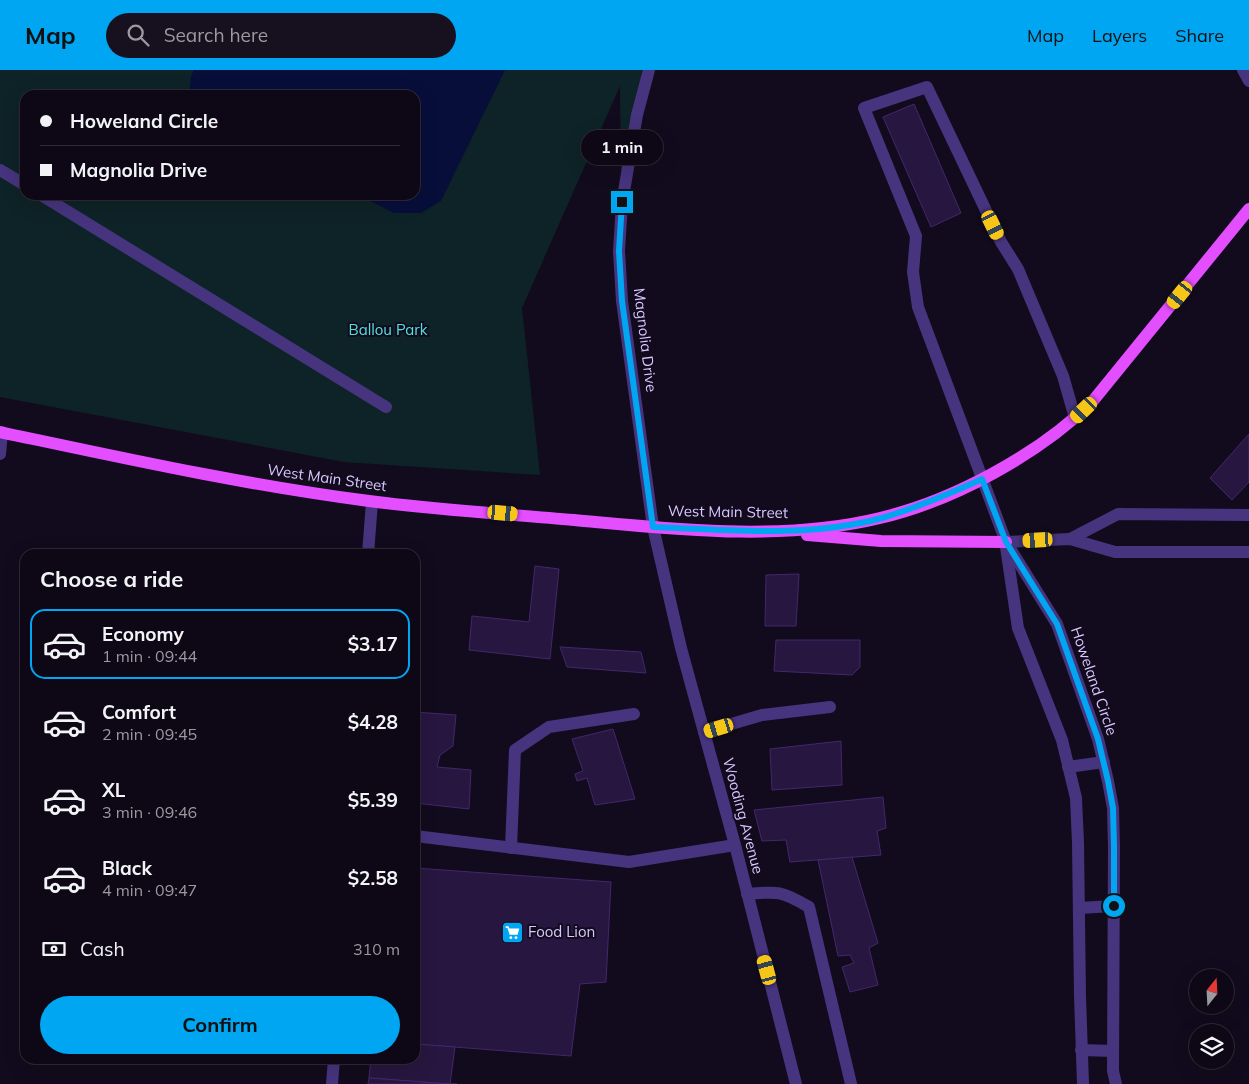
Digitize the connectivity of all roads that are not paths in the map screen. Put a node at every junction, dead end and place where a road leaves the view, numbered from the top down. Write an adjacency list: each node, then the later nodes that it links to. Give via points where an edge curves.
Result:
1 (649, 70): 15 (street, Magnolia Drive, via 637,114 622,202 619,251 622,301)
2 (1242, 70): 3 (street)
3 (1249, 81)
4 (0, 170): 5 (street)
5 (20, 182)
6 (49, 200): 8 (street)
7 (1249, 209): 9 (main road, West Main Street, via 1122,367)
8 (386, 407)
9 (1075, 418): 12 (main road, West Main Street, via 1044,443); 12 (street, Howeland Circle, via 1063,376 1018,269 1001,242 927,87 864,108 916,236 913,272 918,307)
10 (1, 432): 11 (street); 13 (main road, West Main Street, via 194,472)
11 (0, 454)
12 (982, 479): 16 (main road, West Main Street, via 921,506 880,518 830,528); 18 (street, Howeland Circle)
13 (372, 502): 15 (main road, West Main Street); 19 (street)
14 (1249, 515): 17 (street, via 1118,514)
15 (653, 527): 16 (main road, West Main Street); 23 (street, Wooding Avenue)
16 (760, 532): 18 (main road, via 881,541)
17 (1070, 539): 18 (street); 20 (street, via 1115,552)
18 (1006, 542): 24 (street, Howeland Circle, via 1057,624); 25 (street, Howeland Circle, via 1018,628 1062,740)
19 (368, 549)
20 (1249, 552)
21 (830, 707): 23 (street, via 762,715)
22 (634, 714): 28 (street, via 549,727 515,750)
23 (704, 732): 27 (street, Wooding Avenue)
24 (1104, 762): 25 (street); 30 (street, Howeland Circle, via 1113,808)
25 (1068, 767): 31 (street, Howeland Circle, via 1076,798)
26 (420, 837): 28 (street)
27 (735, 845): 28 (street, via 629,862); 29 (street, Wooding Avenue)
28 (511, 848)
29 (747, 894): 36 (street, Wooding Avenue); 37 (street, via 771,892 788,895 809,907)
30 (1114, 906): 31 (street); 33 (street, Howeland Circle)
31 (1079, 908): 32 (street, Howeland Circle)
32 (1081, 1050): 33 (street); 38 (street, Howeland Circle)
33 (1113, 1051): 39 (street, Howeland Circle)
34 (334, 1064): 35 (street)
35 (332, 1084)
36 (796, 1084)
37 (851, 1084)
38 (1083, 1084)
39 (1116, 1084)

